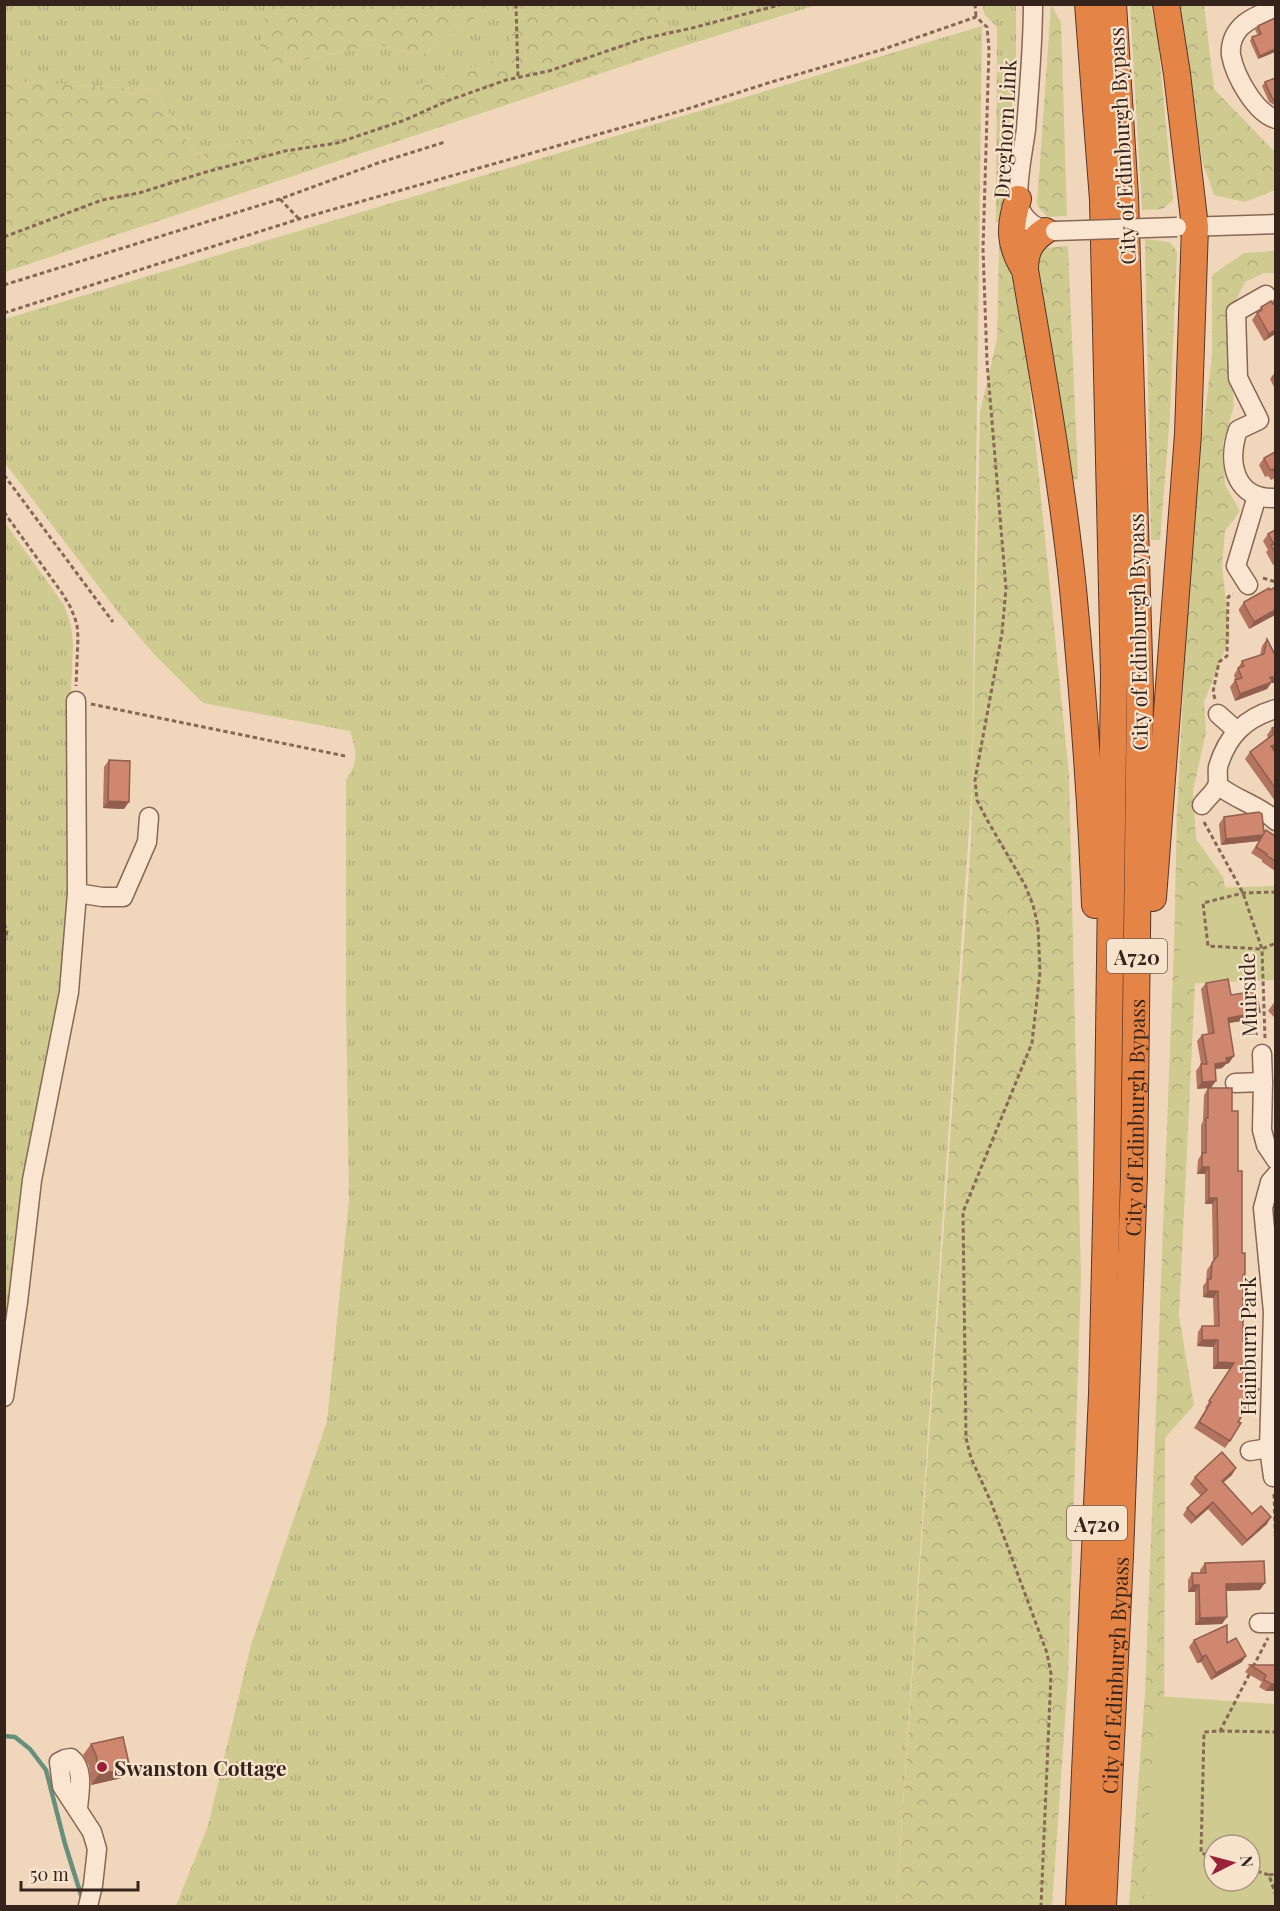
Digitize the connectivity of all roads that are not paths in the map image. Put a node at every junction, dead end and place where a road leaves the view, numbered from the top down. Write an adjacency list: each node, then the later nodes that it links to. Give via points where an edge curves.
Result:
1 (1034, 4): 7 (street, Dreghorn Link)
2 (1088, 4): 30 (highway, City of Edinburgh Bypass / A720, via 1103,200 1114,676)
3 (1113, 4): 29 (highway, City of Edinburgh Bypass / A720, via 1125,196 1140,693)
4 (1166, 4): 9 (highway, via 1177,74)
5 (1275, 7): 6 (street, via 1238,29 1231,55 1256,106)
6 (1275, 119)
7 (1018, 199): 10 (street, Dreghorn Link, via 1029,221); 11 (highway, via 1012,240)
8 (1275, 224): 9 (street)
9 (1186, 227): 10 (street, bridge); 29 (highway, via 1188,434)
10 (1050, 231): 11 (highway, via 1035,238 1029,246)
11 (1025, 270): 30 (highway, via 1048,404 1072,587 1088,765)
12 (1266, 295): 13 (street, via 1236,312 1238,378 1259,420 1238,430 1232,464 1247,490)
13 (1266, 497): 14 (street, via 1236,566)
14 (1248, 585)
15 (76, 700): 23 (street)
16 (1275, 709): 18 (street)
17 (1218, 714): 18 (street)
18 (1236, 730): 19 (street, via 1220,762)
19 (1218, 785): 20 (street); 22 (street)
20 (1202, 805)
21 (149, 817): 23 (street, via 147,842 123,897)
22 (1275, 821)
23 (77, 893): 31 (street, via 69,992 32,1180)
24 (1262, 1054): 25 (street)
25 (1263, 1082): 26 (street); 27 (street, via 1262,1130)
26 (1235, 1083)
27 (1275, 1160)
28 (1275, 1175): 32 (street, Hainburn Park, via 1263,1208 1273,1312)
29 (1134, 1176): 38 (highway, City of Edinburgh Bypass / A720)
30 (1107, 1178): 37 (highway, City of Edinburgh Bypass / A720, via 1096,1545)
31 (4, 1397)
32 (1269, 1449): 33 (street); 34 (street, Hainburn Park)
33 (1251, 1451)
34 (1273, 1477)
35 (78, 1809): 36 (street, via 97,1849)
36 (88, 1906)
37 (1078, 1906)
38 (1103, 1906)

